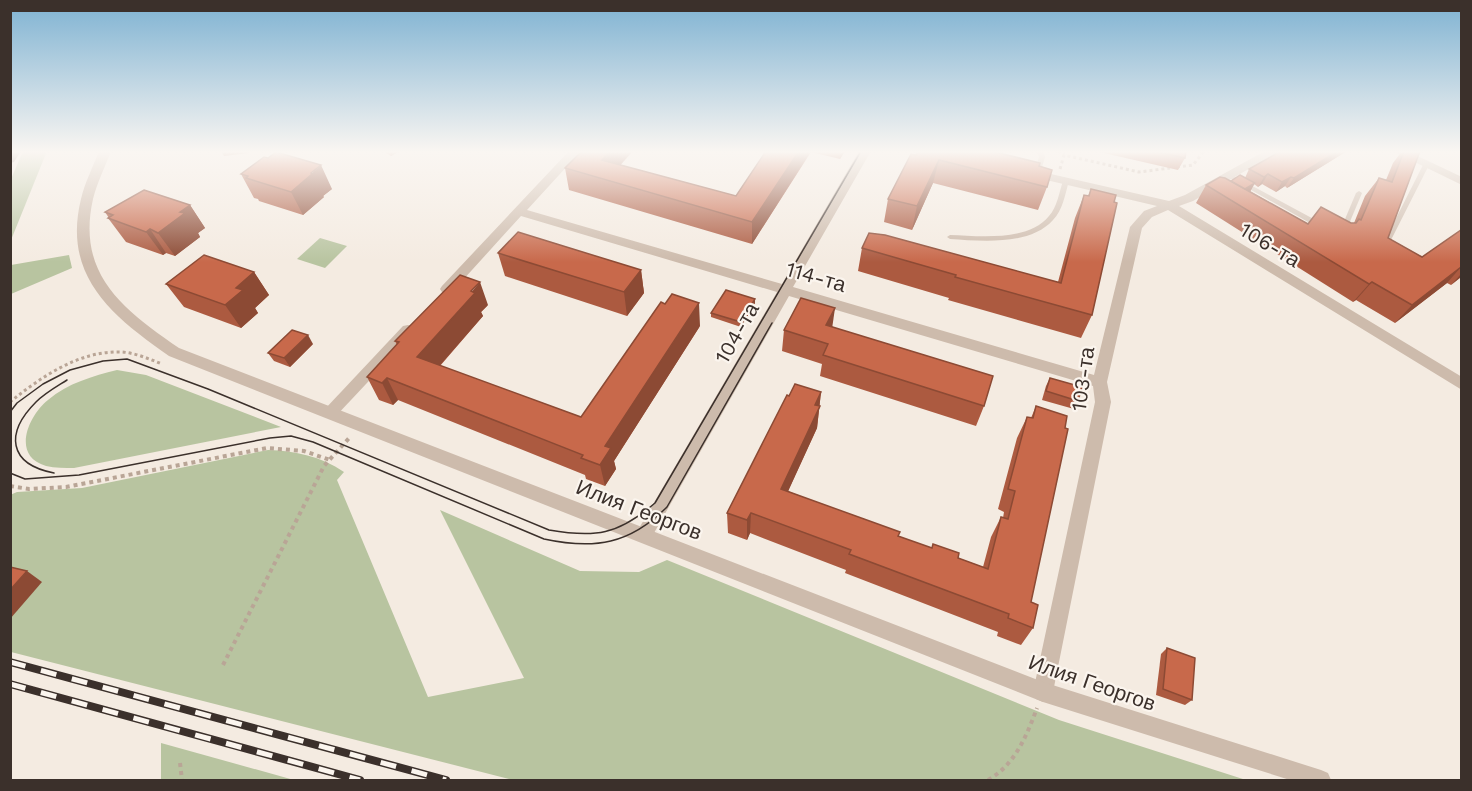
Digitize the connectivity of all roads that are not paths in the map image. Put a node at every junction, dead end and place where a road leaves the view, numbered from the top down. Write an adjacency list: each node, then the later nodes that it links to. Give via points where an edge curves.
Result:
1 (92, 188): 21 (street, Илия Георгов, via 83,228 85,259 104,295 131,322 174,352)
2 (542, 188): 11 (street)
3 (844, 188): 16 (street, 104-та)
4 (1064, 188): 14 (lane, via 1057,210 1035,230 1015,236)
5 (1095, 188): 10 (street, 106-та)
6 (1216, 188): 10 (street, 103-та)
7 (1252, 188): 12 (lane)
8 (1414, 188): 15 (lane)
9 (1359, 193): 12 (lane, via 1340,237)
10 (1168, 205): 19 (street, 103-та, via 1148,214 1136,227); 20 (street, 106-та)
11 (520, 212): 16 (street, 114-та); 17 (street)
12 (1301, 215): 13 (lane)
13 (1296, 224)
14 (950, 237)
15 (1388, 240)
16 (787, 290): 19 (street, 114-та); 22 (street, 104-та)
17 (440, 296)
18 (416, 322): 21 (street)
19 (1100, 382): 23 (street, 103-та, via 1102,402)
20 (1461, 382)
21 (330, 413): 22 (street, Илия Георгов)
22 (644, 536): 23 (street, Илия Георгов)
23 (1043, 692): 24 (street, Илия Георгов)
24 (1321, 780)

